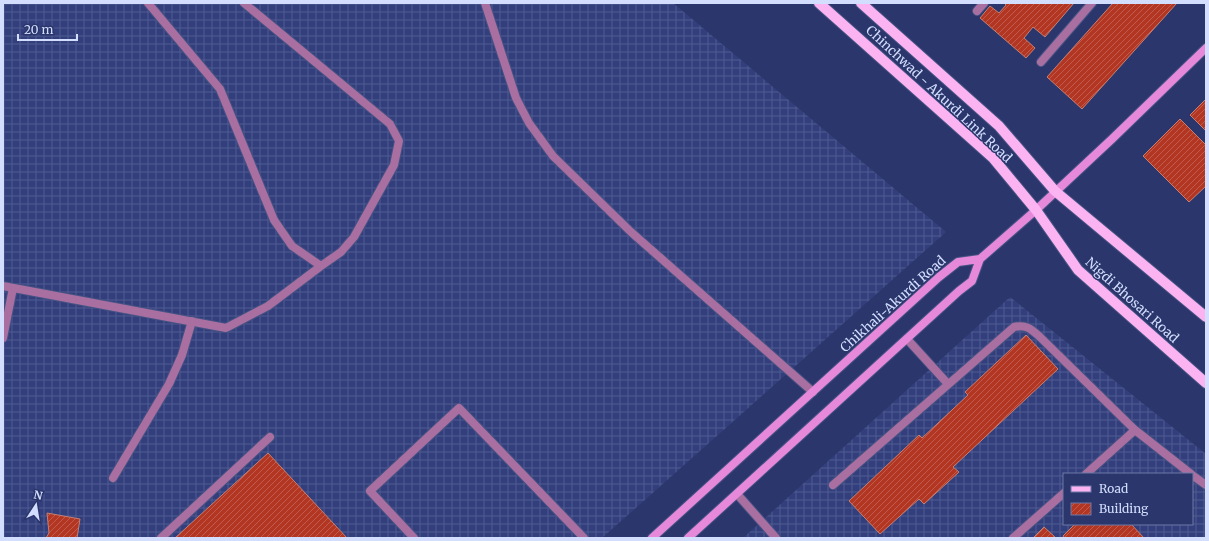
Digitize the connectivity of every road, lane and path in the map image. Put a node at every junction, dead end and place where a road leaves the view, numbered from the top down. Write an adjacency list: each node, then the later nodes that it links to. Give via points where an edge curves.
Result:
1 (148, 3): 14 (street, via 220,89 274,220 292,246)
2 (244, 3): 14 (street, via 390,124 399,141 394,165 354,237 341,252)
3 (485, 3): 23 (street, via 516,98 529,123 553,156 630,232)
4 (819, 3): 12 (main road, Chinchwad - Akurdi Link Road, via 993,158)
5 (861, 3): 11 (main road, Chinchwad - Akurdi Link Road, via 999,126)
6 (984, 3): 8 (street)
7 (1092, 3): 10 (street)
8 (977, 11)
9 (1206, 48): 11 (main road)
10 (1040, 62)
11 (1055, 191): 12 (main road); 17 (main road)
12 (1036, 210): 13 (main road); 21 (main road, Nigdi Bhosari Road, via 1078,270)
13 (980, 259): 20 (main road, via 972,281); 23 (main road, Chikhali-Akurdi Road, via 958,262 939,277)
14 (321, 266): 18 (street, via 268,306 226,328)
15 (3, 286): 16 (street)
16 (13, 288): 18 (street); 19 (street)
17 (1206, 317)
18 (192, 321): 29 (street, via 182,355 169,384)
19 (3, 338)
20 (907, 339): 22 (street); 32 (main road)
21 (1206, 383)
22 (948, 384): 24 (street, via 1014,327 1022,325 1031,329); 30 (street)
23 (813, 392): 37 (main road, Chikhali-Akurdi Road)
24 (1135, 430): 26 (street); 27 (street)
25 (270, 437): 34 (street)
26 (1087, 473)
27 (1191, 473)
28 (1193, 475): 31 (street)
29 (114, 478)
30 (832, 485)
31 (1206, 485)
32 (737, 494): 38 (main road); 39 (street)
33 (1063, 494): 40 (street)
34 (161, 538)
35 (414, 538): 36 (street, via 370,492 459,408)
36 (584, 538)
37 (652, 538)
38 (688, 538)
39 (776, 538)
40 (1013, 538)

